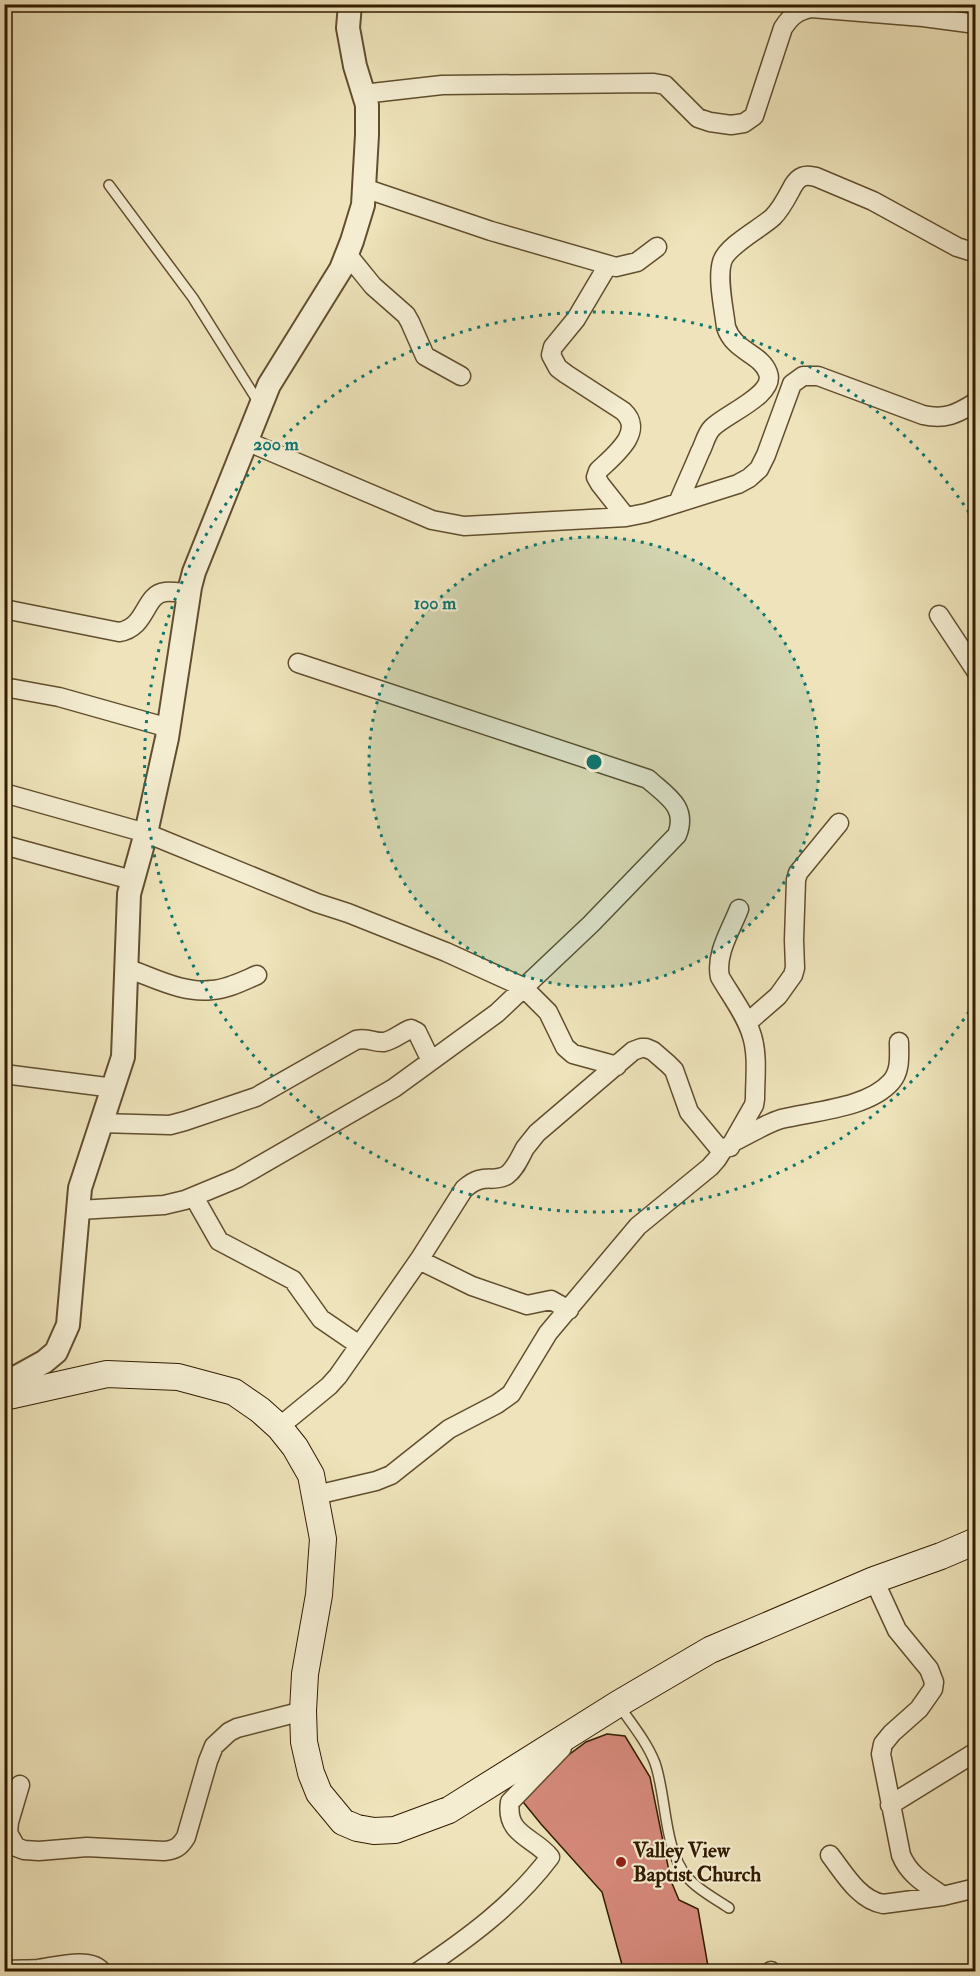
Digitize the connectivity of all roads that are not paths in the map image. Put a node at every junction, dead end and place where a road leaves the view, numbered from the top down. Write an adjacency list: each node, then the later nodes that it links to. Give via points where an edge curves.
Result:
1 (350, 4): 3 (street, via 348,28)
2 (975, 24): 3 (street, via 868,12 799,10 783,28 754,116 731,125 698,118 665,85 654,83 442,85)
3 (363, 94): 5 (street, via 367,105)
4 (109, 185): 12 (lane, via 193,298)
5 (364, 188): 8 (street, via 363,205); 9 (street)
6 (657, 247): 9 (street, via 627,266)
7 (975, 253): 14 (street, via 957,248 873,201 816,177 802,176 796,181 775,215 730,250 720,270 728,334 732,342 764,366 769,374 768,383 765,390 712,427)
8 (347, 254): 10 (street, via 373,286 406,315 425,356); 12 (street)
9 (608, 265): 15 (street, via 576,319 553,346 551,355 558,368 630,417 630,437 596,477)
10 (461, 376)
11 (975, 402): 14 (street, via 951,416 923,416 818,376 803,376 792,384 759,470 738,484)
12 (261, 405): 13 (street)
13 (246, 441): 15 (street, via 448,524); 16 (street)
14 (678, 503): 15 (street)
15 (626, 517)
16 (189, 594): 17 (street, via 157,594 135,626 119,632); 22 (street)
17 (4, 609)
18 (939, 615): 20 (street)
19 (298, 663): 31 (street, via 648,779 679,810 682,823 677,835)
20 (975, 671)
21 (4, 687): 22 (street, via 58,697)
22 (169, 728): 25 (street)
23 (4, 793): 25 (street)
24 (839, 823): 32 (street, via 798,873 793,975 772,1003)
25 (146, 833): 27 (street); 31 (street, via 446,952)
26 (4, 845): 27 (street)
27 (132, 880): 29 (street)
28 (739, 909): 32 (street, via 719,968)
29 (126, 968): 30 (street, via 182,988 210,991); 37 (street, via 123,1057)
30 (257, 975)
31 (523, 987): 34 (street, via 497,1013); 35 (street, via 548,1012 565,1047 573,1054)
32 (747, 1023): 39 (street, via 754,1047 754,1105)
33 (899, 1042): 39 (street, via 897,1073 879,1092 779,1120)
34 (431, 1061): 38 (street, via 417,1032 411,1029 387,1041 356,1040 256,1097 185,1122); 40 (street, via 394,1088 258,1167)
35 (617, 1066): 39 (street, via 633,1051 653,1051 674,1070 689,1112 718,1147); 42 (street, via 537,1133 510,1173 472,1182)
36 (4, 1074): 37 (street)
37 (114, 1088): 38 (street)
38 (100, 1123): 41 (street, via 80,1188)
39 (729, 1145): 43 (street, via 710,1167 638,1226)
40 (194, 1197): 41 (street, via 164,1205); 44 (street, via 219,1241 293,1280 321,1320)
41 (79, 1210): 45 (street, via 68,1325 63,1340 44,1362)
42 (419, 1260): 43 (street, via 472,1286 527,1305 551,1300); 44 (street)
43 (569, 1310): 48 (street, via 543,1340 511,1394 449,1429 391,1475)
44 (359, 1345): 47 (street, via 329,1386)
45 (4, 1384)
46 (4, 1397): 47 (main road, via 107,1374 178,1377 234,1392)
47 (279, 1427): 48 (main road, via 311,1475)
48 (316, 1495): 52 (main road, via 323,1539)
49 (975, 1540): 50 (main road)
50 (874, 1580): 51 (main road, via 710,1650); 56 (street, via 897,1630 934,1682 919,1709 883,1744 881,1754)
51 (618, 1704): 53 (main road); 60 (lane, via 655,1764 680,1866 689,1879)
52 (303, 1711): 53 (main road, via 304,1742 319,1793 343,1822 374,1832 395,1830 449,1810); 55 (street, via 237,1728 214,1746 186,1838 173,1850 87,1847 39,1851 16,1847 8,1833)
53 (579, 1729): 63 (street, via 510,1802 511,1824 550,1857 516,1897)
54 (975, 1752): 56 (street)
55 (20, 1785)
56 (890, 1805): 59 (street, via 906,1866)
57 (830, 1855): 59 (street, via 874,1903)
58 (975, 1888): 59 (street)
59 (943, 1896)
60 (729, 1908)
61 (4, 1967): 62 (street, via 37,1969 77,1963 91,1964)
62 (102, 1971)
63 (418, 1971)

